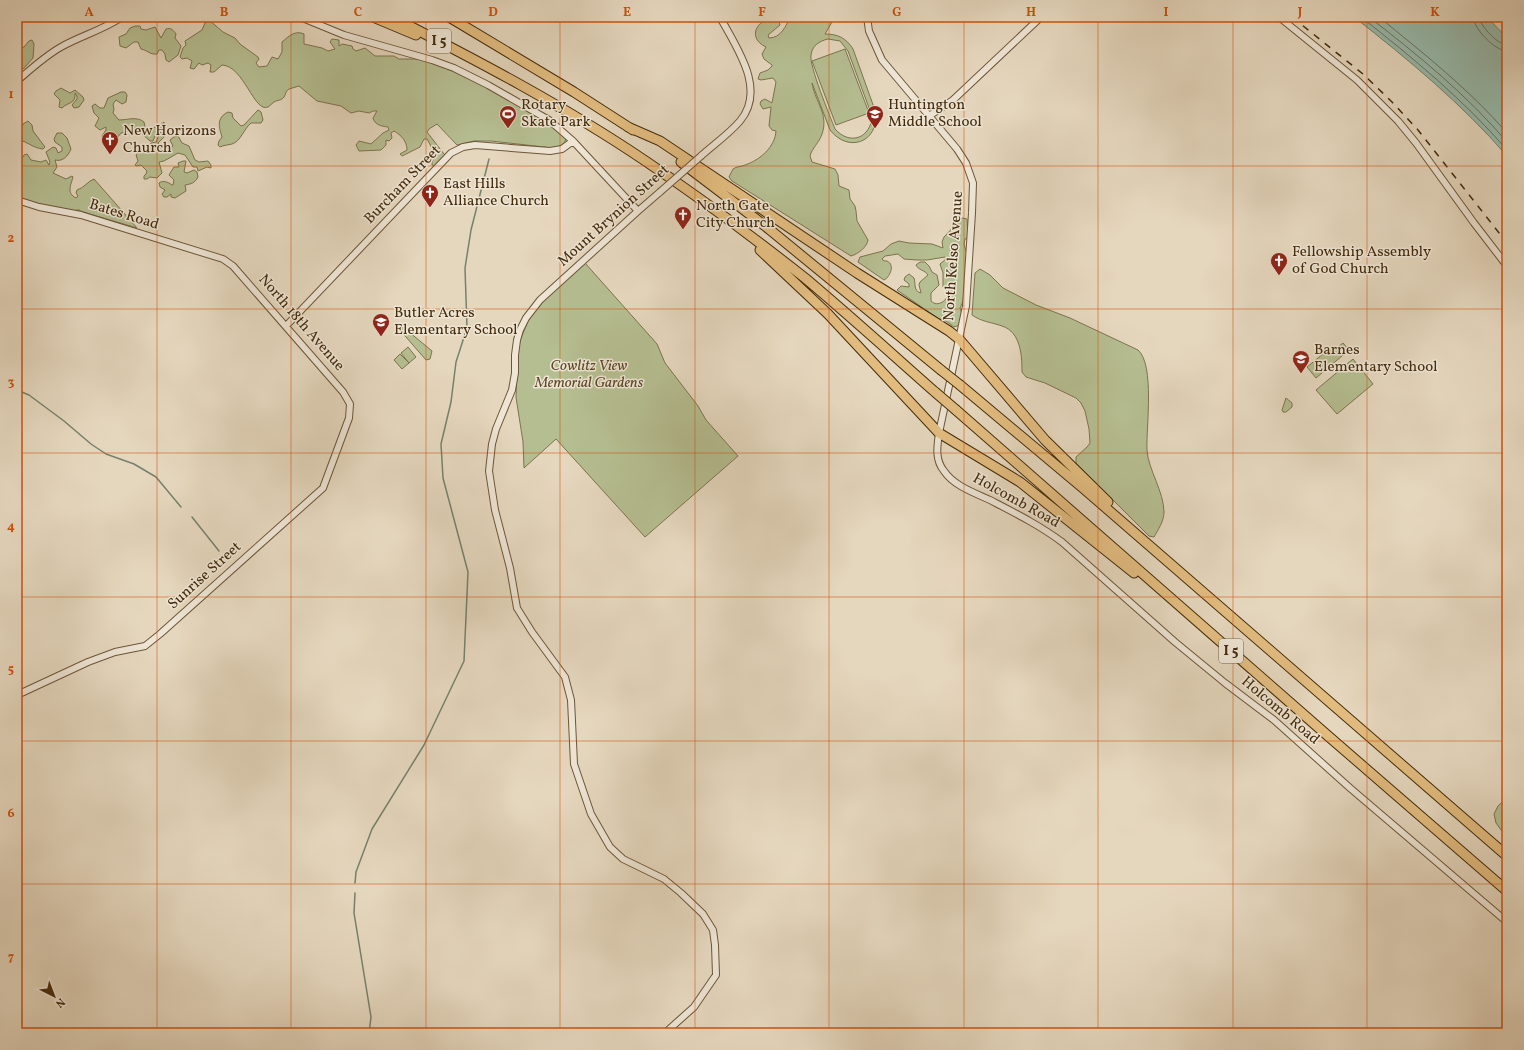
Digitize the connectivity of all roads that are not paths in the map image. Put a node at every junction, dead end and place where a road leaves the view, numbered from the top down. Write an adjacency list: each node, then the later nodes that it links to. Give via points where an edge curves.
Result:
1 (122, 17): 13 (street, via 60,47)
2 (300, 17): 16 (street, via 344,35 454,68 549,120)
3 (373, 17): 12 (highway)
4 (392, 17): 12 (highway, I 5)
5 (441, 17): 11 (highway, I 5)
6 (449, 17): 11 (highway)
7 (720, 17): 18 (street, Mount Brynion Street, bridge, via 750,80 751,97 748,108 740,121)
8 (866, 17): 14 (street, North Kelso Avenue, via 869,31 882,60)
9 (1041, 17): 14 (street, via 953,100)
10 (1279, 17): 21 (street, via 1357,80 1398,122)
11 (478, 34): 15 (highway, I 5)
12 (487, 66): 19 (highway, I 5, via 627,148)
13 (17, 81)
14 (928, 116): 23 (street, North Kelso Avenue, via 963,157 973,183 966,306)
15 (628, 127): 23 (highway, via 660,141); 26 (highway, I 5, bridge, via 683,164 769,229 960,385)
16 (573, 141): 18 (street); 22 (street, Burcham Street, via 562,149 550,151 475,145 463,147 452,153)
17 (17, 200): 20 (street, Bates Road, via 81,215)
18 (638, 210): 32 (street, Mount Brynion Street, via 540,300 526,318 517,340 512,390 496,429 489,471 517,608 565,677 571,700 574,764 591,814 610,847 623,859 664,879 703,914 713,930 716,975 694,1007)
19 (732, 222): 25 (highway, via 828,314); 27 (highway, I 5, bridge, via 805,279)
20 (223, 259): 22 (street, North 18th Avenue, via 233,266)
21 (1507, 266)
22 (286, 326): 24 (street, North 18th Avenue, via 343,392 350,404)
23 (959, 339): 25 (street, North Kelso Avenue); 26 (highway, via 1045,440)
24 (350, 410): 28 (street, Sunrise Street, via 347,426 323,488 160,634 145,646 95,659)
25 (939, 433): 27 (highway, via 1020,482 1123,566); 31 (street, Holcomb Road, via 938,460 949,478 1033,522 1062,542 1175,642 1274,720)
26 (1170, 563): 29 (highway, I 5)
27 (1172, 599): 30 (highway, I 5)
28 (17, 695)
29 (1507, 856)
30 (1507, 891)
31 (1507, 922)
32 (665, 1033)

